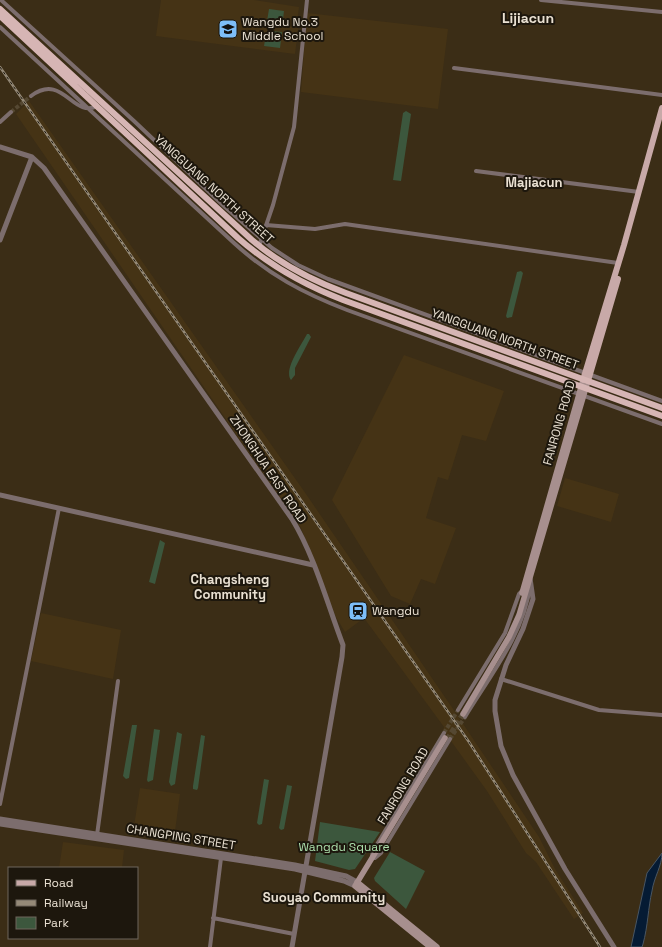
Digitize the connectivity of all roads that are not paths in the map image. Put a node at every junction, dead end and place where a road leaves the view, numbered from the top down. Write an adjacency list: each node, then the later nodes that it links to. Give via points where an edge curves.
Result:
1 (1, 0): 22 (street)
2 (307, 0): 21 (street, via 294,127)
3 (541, 0): 5 (street)
4 (0, 9): 24 (highway, YANGGUANG NORTH STREET)
5 (662, 12)
6 (0, 16): 11 (highway, YANGGUANG NORTH STREET)
7 (0, 27): 13 (street)
8 (454, 68): 10 (street)
9 (31, 96): 13 (street, via 38,90 54,89 64,93 80,107)
10 (662, 96)
11 (97, 106): 13 (street); 28 (highway, YANGGUANG NORTH STREET, via 247,246 293,278 336,298)
12 (662, 108): 20 (main road, FANRONG ROAD)
13 (89, 109): 29 (street, via 244,252 286,283 339,306)
14 (11, 112): 15 (street)
15 (0, 122)
16 (662, 122): 26 (main road, FANRONG ROAD)
17 (0, 147): 18 (street, ZHONGHUA EAST ROAD)
18 (32, 157): 23 (street); 36 (street, ZHONGHUA EAST ROAD, via 44,168 292,519)
19 (476, 171): 20 (street)
20 (639, 192): 25 (main road, FANRONG ROAD)
21 (266, 224): 22 (street); 25 (street, via 315,229 345,224)
22 (262, 238): 24 (street); 26 (street, via 287,258 328,279)
23 (0, 240)
24 (259, 246): 27 (highway, YANGGUANG NORTH STREET, via 296,272 325,285)
25 (618, 263): 26 (main road, FANRONG ROAD)
26 (588, 373): 27 (main road, FANRONG ROAD); 30 (street)
27 (586, 380): 28 (main road, FANRONG ROAD); 31 (highway, YANGGUANG NORTH STREET)
28 (583, 387): 29 (main road, FANRONG ROAD); 32 (highway, YANGGUANG NORTH STREET)
29 (581, 394): 33 (street); 37 (main road, FANRONG ROAD); 37 (main road, FANRONG ROAD, via 517,614 510,631 461,713 512,632)
30 (662, 401)
31 (662, 408)
32 (662, 416)
33 (662, 424)
34 (0, 495): 35 (street)
35 (59, 508): 36 (street); 42 (street)
36 (313, 565): 48 (street, ZHONGHUA EAST ROAD, via 343,649)
37 (530, 578): 38 (street, via 533,599)
38 (501, 679): 40 (street, via 599,710); 52 (street, via 495,700 495,711 505,757 565,869)
39 (118, 681): 46 (street)
40 (662, 715)
41 (447, 737): 49 (main road, FANRONG ROAD)
42 (2, 783): 43 (street)
43 (0, 804)
44 (0, 819): 46 (street, CHANGPING STREET)
45 (0, 824): 47 (street, CHANGPING STREET)
46 (97, 835): 48 (street, CHANGPING STREET)
47 (221, 858): 48 (street, CHANGPING STREET); 50 (street)
48 (306, 869): 49 (street, CHANGPING STREET, via 346,876); 51 (street, ZHONGHUA EAST ROAD)
49 (357, 884): 55 (main road); 56 (main road)
50 (213, 918): 51 (street); 53 (street)
51 (294, 934): 54 (street, ZHONGHUA EAST ROAD)
52 (613, 945): 57 (street)
53 (210, 947)
54 (292, 947)
55 (430, 947)
56 (437, 947)
57 (619, 947)

